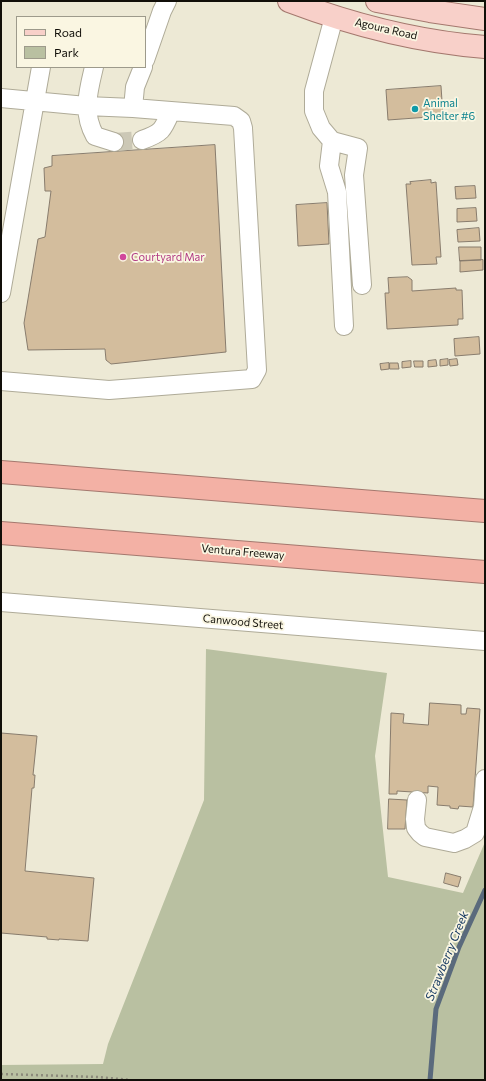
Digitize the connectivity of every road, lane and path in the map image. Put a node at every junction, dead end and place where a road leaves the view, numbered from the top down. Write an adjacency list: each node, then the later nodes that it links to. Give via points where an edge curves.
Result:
1 (167, 1): 7 (street)
2 (290, 1): 4 (main road, Agoura Road)
3 (376, 1): 5 (main road)
4 (334, 17): 6 (main road, Agoura Road, via 429,39); 17 (street, via 314,91 314,111 321,128)
5 (485, 19)
6 (485, 47)
7 (146, 57)
8 (41, 68): 12 (street)
9 (94, 68): 13 (street)
10 (142, 68): 14 (street)
11 (1, 98): 12 (street)
12 (35, 102): 13 (street); 20 (street)
13 (86, 106): 14 (street); 18 (street, via 90,128 95,136)
14 (133, 108): 15 (street)
15 (171, 111): 16 (street, via 164,127 155,135); 22 (street, via 234,116 241,121 257,370 252,379 109,390)
16 (142, 140)
17 (332, 141): 19 (street, via 358,148 354,175); 21 (street, via 330,166 337,192)
18 (114, 142)
19 (362, 285)
20 (1, 293)
21 (344, 326)
22 (1, 381)
23 (1, 472): 24 (highway)
24 (485, 511)
25 (1, 532): 26 (highway, Ventura Freeway)
26 (485, 572)
27 (1, 602): 28 (street, Canwood Street)
28 (485, 641)
29 (485, 779): 30 (street, via 483,807 475,833 454,843 425,837 420,833 416,828 415,819)
30 (417, 800)
31 (1, 1074): 32 (path)
32 (131, 1080)

